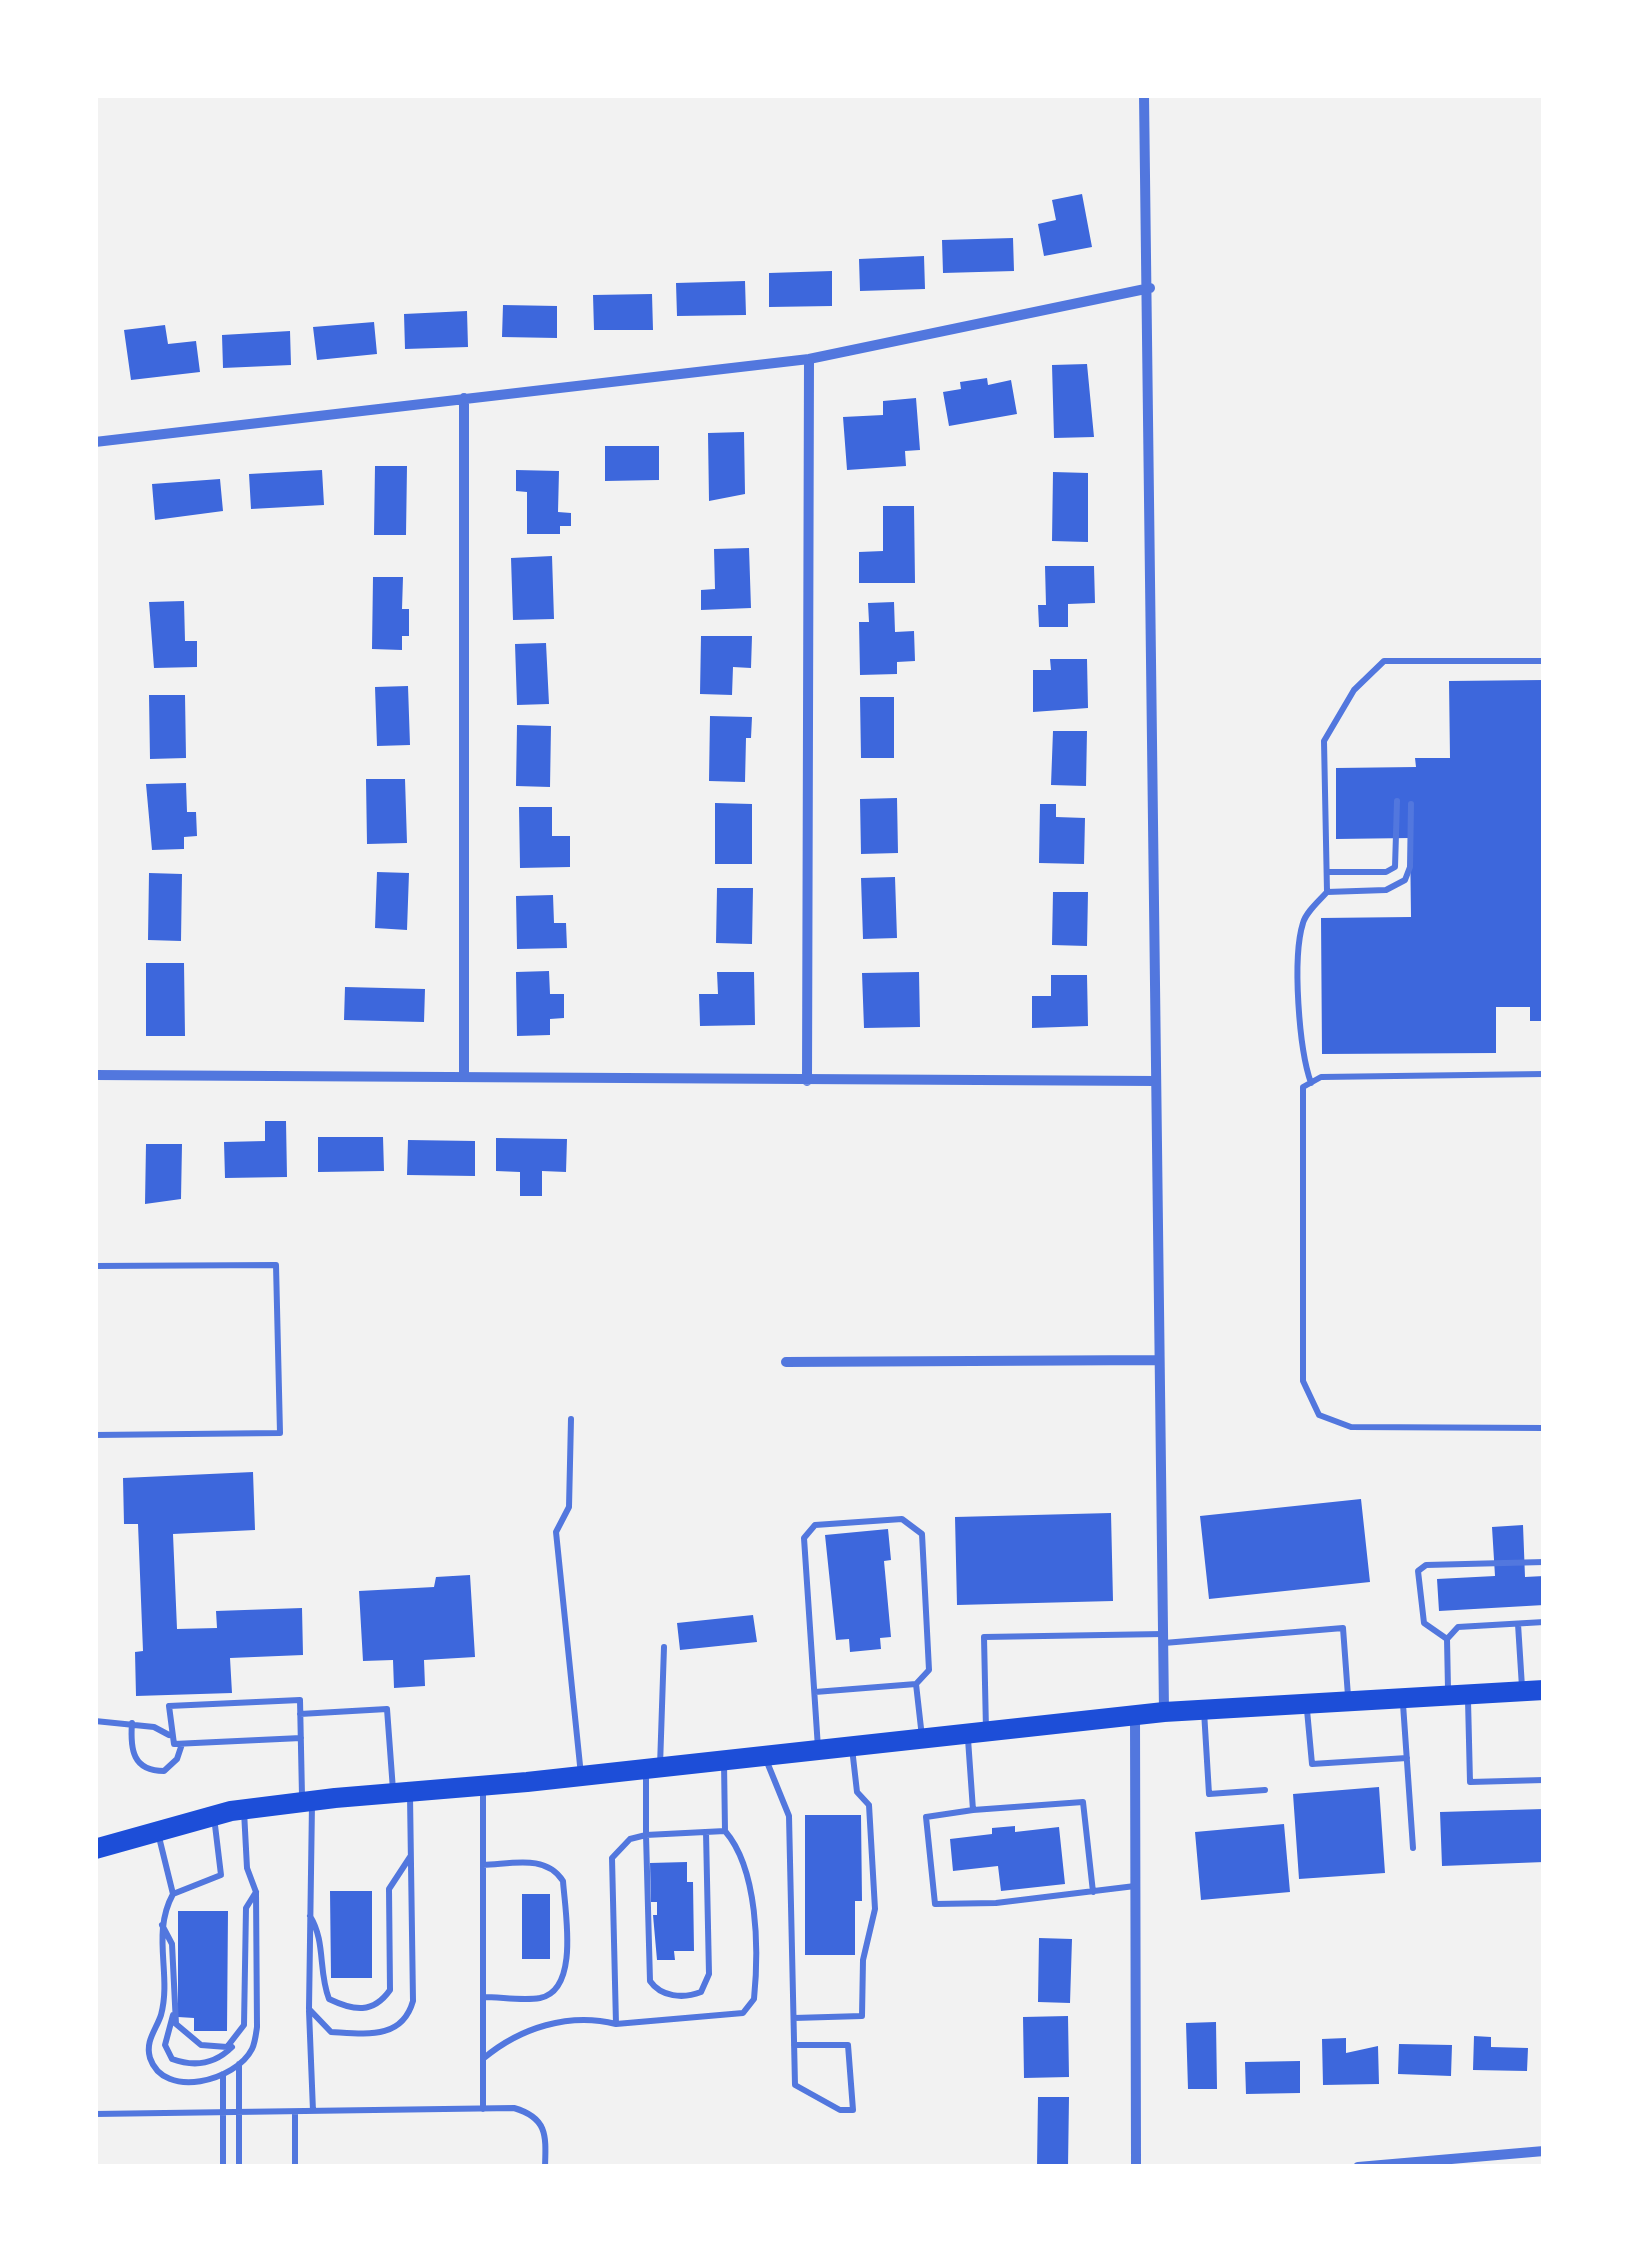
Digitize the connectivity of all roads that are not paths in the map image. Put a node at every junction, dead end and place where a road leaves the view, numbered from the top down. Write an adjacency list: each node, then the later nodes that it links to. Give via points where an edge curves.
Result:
1 (1144, 95): 2 (street)
2 (1150, 288): 3 (street); 15 (street)
3 (808, 360): 4 (street); 14 (street)
4 (464, 398): 5 (street); 13 (street)
5 (95, 442)
6 (1544, 661): 9 (lane, via 1384,662 1364,680 1324,741)
7 (1397, 802): 9 (lane, via 1395,867)
8 (1411, 804): 10 (lane, via 1405,880 1386,890)
9 (1326, 872): 10 (lane)
10 (1327, 892): 16 (lane, via 1304,918 1300,938 1300,1054)
11 (1544, 1074): 16 (lane, via 1321,1076)
12 (95, 1075): 13 (street)
13 (464, 1076): 14 (street)
14 (807, 1081): 15 (street)
15 (1155, 1081): 18 (street)
16 (1311, 1083): 21 (lane, via 1303,1087 1303,1381 1319,1415 1351,1427)
17 (95, 1266): 22 (lane, via 276,1266 280,1434)
18 (1156, 1360): 19 (street); 26 (street)
19 (786, 1362)
20 (571, 1419): 54 (lane, via 569,1507 556,1532)
21 (1544, 1428)
22 (95, 1435)
23 (1544, 1562): 27 (lane, via 1426,1565 1418,1572 1424,1623)
24 (1544, 1622): 25 (lane)
25 (1518, 1624): 27 (lane, via 1458,1628); 31 (lane)
26 (1163, 1639): 35 (lane, via 1343,1628); 38 (street); 43 (lane, via 984,1637)
27 (1447, 1639): 33 (lane)
28 (664, 1647): 53 (lane)
29 (916, 1684): 32 (lane); 32 (lane, via 929,1670 922,1534 902,1519 832,1524 815,1526 804,1538); 46 (lane)
30 (1544, 1690): 31 (main road)
31 (1522, 1691): 33 (main road)
32 (815, 1692): 49 (lane)
33 (1458, 1695): 34 (main road); 55 (lane, via 1470,1782)
34 (1402, 1698): 35 (main road); 51 (lane)
35 (1349, 1701): 36 (main road)
36 (1306, 1704): 37 (main road); 51 (lane, via 1312,1764)
37 (1204, 1710): 38 (main road); 57 (lane, via 1209,1794)
38 (1164, 1712): 40 (main road)
39 (300, 1714): 44 (lane, via 300,1700 169,1706); 45 (lane); 58 (lane, via 387,1708)
40 (1135, 1716): 43 (main road); 71 (street)
41 (95, 1721): 42 (lane)
42 (132, 1723): 44 (lane); 47 (lane, via 130,1747 150,1771 164,1772)
43 (977, 1732): 46 (main road); 61 (lane)
44 (170, 1736): 47 (lane)
45 (300, 1738): 47 (lane); 59 (lane)
46 (922, 1738): 48 (main road)
47 (182, 1744)
48 (852, 1746): 49 (main road); 80 (lane, via 856,1792 870,1805 874,1909 863,1960 862,2016)
49 (818, 1750): 50 (main road)
50 (764, 1756): 52 (main road); 80 (lane, via 789,1816)
51 (1407, 1758): 67 (lane)
52 (724, 1761): 53 (main road); 63 (lane)
53 (653, 1768): 54 (main road); 66 (lane)
54 (581, 1776): 56 (main road)
55 (1544, 1780)
56 (483, 1786): 58 (main road); 70 (lane)
57 (1265, 1790)
58 (402, 1792): 59 (main road); 69 (lane)
59 (307, 1802): 60 (main road); 75 (lane)
60 (244, 1810): 62 (main road); 72 (lane, via 247,1868)
61 (973, 1810): 73 (lane, via 1083,1802); 73 (lane, via 926,1817 935,1904)
62 (214, 1816): 64 (main road); 74 (lane, via 221,1874)
63 (725, 1831): 65 (lane); 81 (lane, via 749,1871 754,1999 743,2013)
64 (158, 1832): 68 (main road); 74 (lane)
65 (706, 1832): 66 (lane); 66 (lane, via 710,1974 692,1996 656,1990 650,1981)
66 (646, 1835): 81 (lane, via 630,1839 612,1858)
67 (1413, 1848)
68 (95, 1850)
69 (411, 1856): 75 (lane, via 389,1889 390,1990 380,2004 364,2010 329,1999 320,1932); 78 (lane, via 408,2017 396,2030 331,2032)
70 (483, 1865): 77 (lane); 77 (lane, via 544,1863 556,1869 563,1881 567,1968 543,1998)
71 (1136, 1886): 73 (lane); 98 (street)
72 (256, 1892): 82 (lane, via 246,1908 244,2025); 85 (lane, via 257,2027)
73 (1092, 1892)
74 (173, 1894): 76 (lane)
75 (310, 1915): 78 (lane)
76 (161, 1924): 79 (lane, via 172,1944); 86 (lane, via 162,2012 149,2038 150,2057 178,2083)
77 (484, 1997): 84 (lane)
78 (309, 2010): 91 (lane)
79 (173, 2014): 82 (lane, via 201,2045 215,2050); 82 (lane, via 165,2045 172,2059 206,2063)
80 (794, 2018): 83 (lane)
81 (616, 2024): 84 (lane, via 539,2026 512,2034)
82 (235, 2042)
83 (794, 2045): 83 (lane, via 795,2085 852,2110 848,2046)
84 (484, 2058): 87 (lane)
85 (239, 2063): 86 (lane); 89 (lane)
86 (223, 2074): 88 (lane)
87 (484, 2109): 91 (lane); 97 (lane, via 534,2114 546,2129)
88 (223, 2112): 89 (lane); 92 (lane); 94 (lane)
89 (238, 2112): 90 (lane); 95 (lane)
90 (295, 2112): 91 (lane); 96 (lane)
91 (313, 2112)
92 (95, 2114)
93 (1544, 2151): 99 (street)
94 (223, 2167)
95 (239, 2167)
96 (296, 2167)
97 (546, 2167)
98 (1136, 2167)
99 (1358, 2167)

